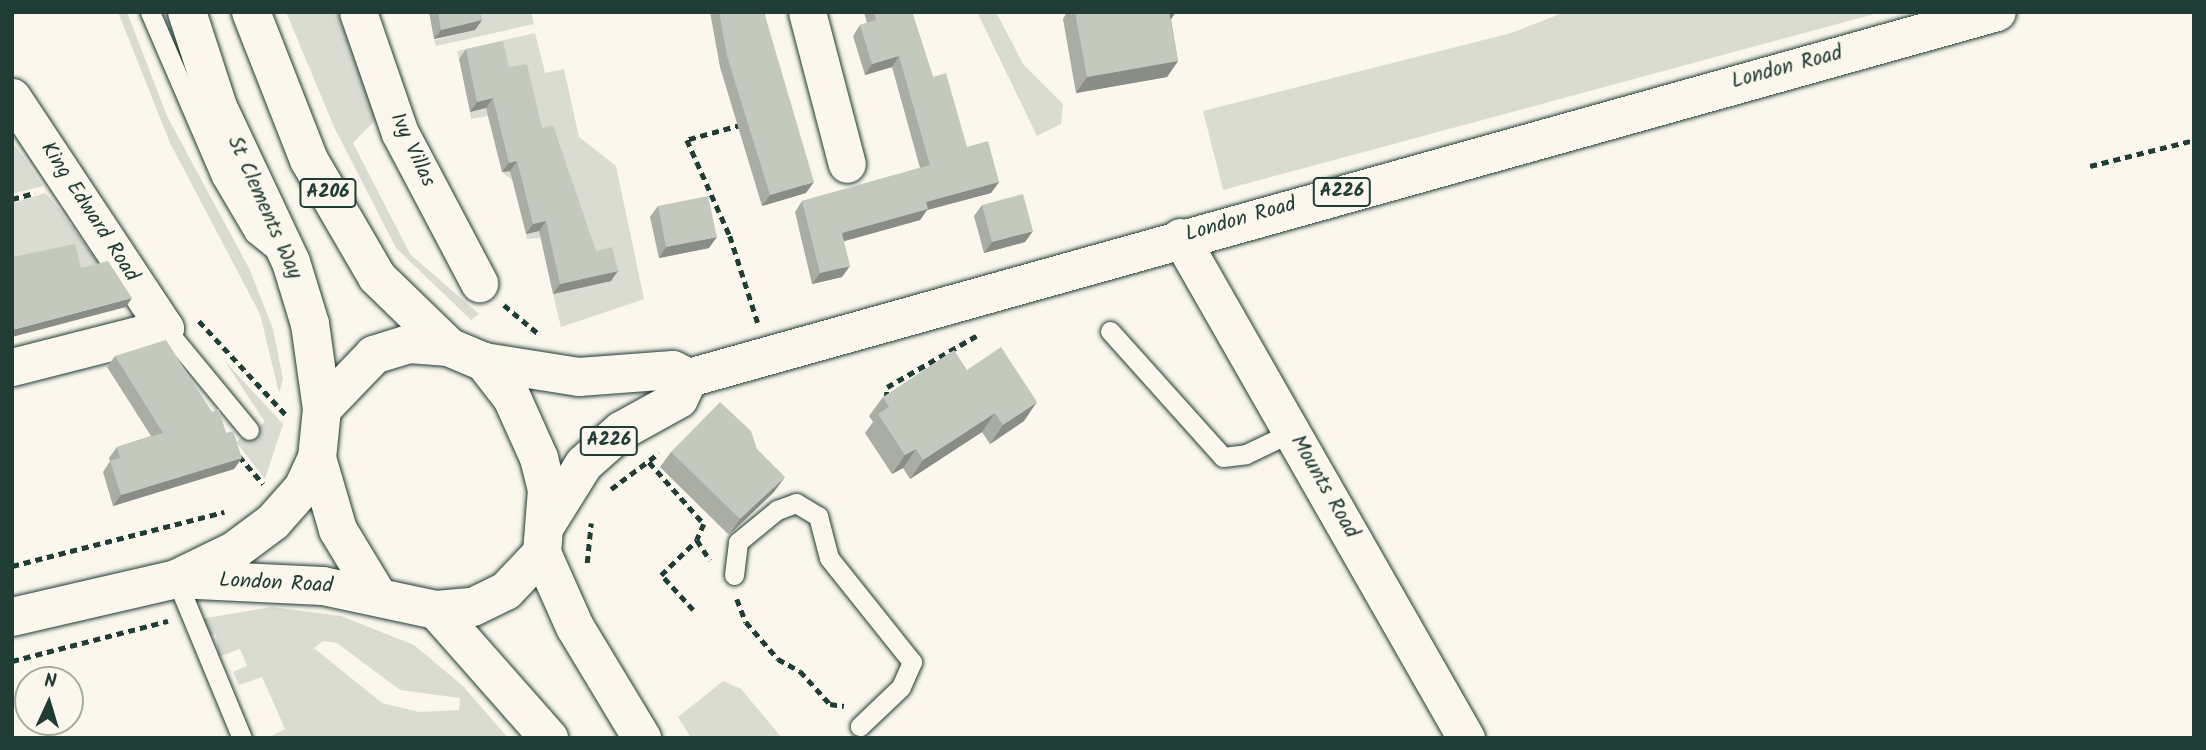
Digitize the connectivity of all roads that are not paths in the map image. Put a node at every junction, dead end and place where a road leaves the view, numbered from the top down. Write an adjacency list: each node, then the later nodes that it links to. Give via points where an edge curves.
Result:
1 (150, 12): 10 (lane, via 194,123 241,213 254,233)
2 (187, 12): 10 (main road, St Clements Way / A206, via 218,107)
3 (250, 12): 14 (main road, A206, via 309,160 377,276)
4 (358, 12): 11 (street, Ivy Villas, via 400,133)
5 (807, 12): 8 (street)
6 (1997, 12): 9 (main road, London Road / A226)
7 (12, 97): 12 (street, King Edward Road)
8 (848, 164)
9 (1180, 237): 17 (main road, London Road / A226); 20 (street, Mounts Road)
10 (290, 262): 18 (main road, St Clements Way / A206, via 310,324)
11 (479, 283)
12 (165, 328): 16 (street); 19 (lane)
13 (1110, 331): 20 (lane, via 1223,457 1245,454)
14 (449, 347): 15 (main road); 18 (main road, via 408,344 374,355)
15 (484, 362): 17 (main road, London Road / A226, via 579,377 673,370); 22 (main road, via 512,398 539,458)
16 (12, 367)
17 (689, 378): 22 (main road, A226, via 679,399 621,432 584,464)
18 (322, 409): 21 (main road)
19 (249, 430)
20 (1292, 432): 32 (street, Mounts Road)
21 (317, 458): 23 (main road, London Road, via 303,488 273,522 234,551); 25 (main road, via 338,530)
22 (544, 539): 26 (main road, via 506,591 473,607); 31 (main road, via 575,627)
23 (176, 579): 25 (main road, London Road); 27 (main road, London Road); 29 (lane)
24 (726, 579): 28 (lane, via 736,547 747,533 786,504 814,511 829,558 912,662 901,687)
25 (376, 593): 26 (main road)
26 (436, 610): 30 (main road)
27 (12, 617)
28 (863, 728)
29 (242, 738)
30 (549, 738)
31 (642, 738)
32 (1466, 738)

